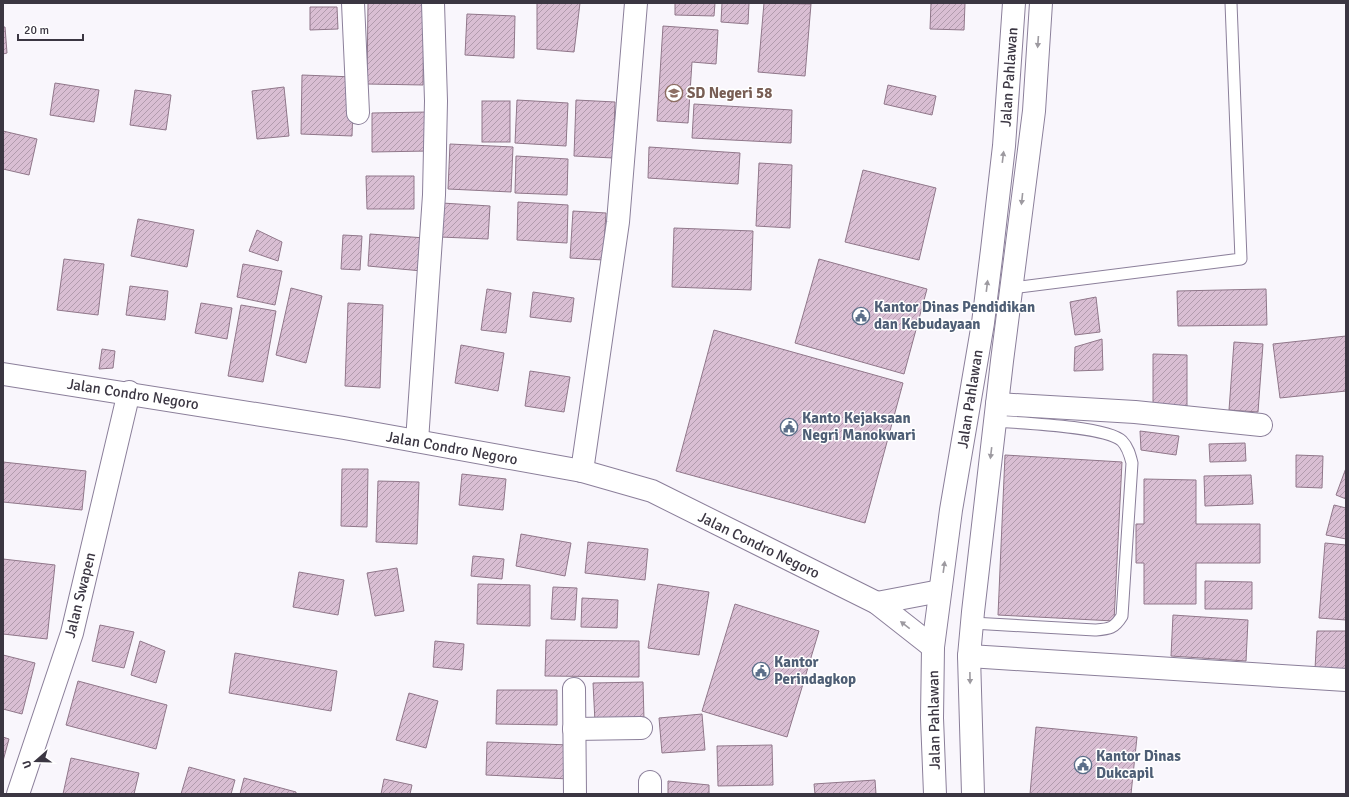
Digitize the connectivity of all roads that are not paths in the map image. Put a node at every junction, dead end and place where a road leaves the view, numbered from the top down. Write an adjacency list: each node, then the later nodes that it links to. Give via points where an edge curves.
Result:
1 (353, 3): 9 (main road)
2 (433, 3): 17 (main road, via 436,101 434,195)
3 (636, 3): 18 (main road, via 618,222)
4 (1014, 3): 7 (main road, Jalan Pahlawan)
5 (1041, 3): 8 (main road, Jalan Pahlawan, one-way to 8)
6 (1231, 3): 10 (lane, via 1241,259)
7 (1007, 108): 8 (main road); 11 (main road, Jalan Pahlawan, one-way to 7, via 992,250)
8 (1034, 111): 10 (main road, Jalan Pahlawan, one-way to 10)
9 (358, 113)
10 (1012, 288): 12 (main road, Jalan Pahlawan)
11 (976, 359): 12 (main road); 19 (main road, Jalan Pahlawan)
12 (1002, 361): 15 (main road, Jalan Pahlawan)
13 (3, 374): 14 (main road, Jalan Condro Negoro)
14 (129, 392): 17 (main road, Jalan Condro Negoro); 30 (main road, Jalan Swapen, via 72,633)
15 (996, 412): 16 (main road, via 1135,412); 20 (main road, Jalan Pahlawan, one-way to 20); 23 (lane, via 1100,431 1121,440 1128,450 1132,463 1122,616 1116,625 1108,629 1095,630)
16 (1261, 425)
17 (417, 441): 18 (main road, Jalan Condro Negoro)
18 (582, 471): 22 (main road, Jalan Condro Negoro, via 652,491)
19 (951, 510): 20 (main road); 21 (main road, Jalan Pahlawan, one-way to 19)
20 (984, 516): 23 (main road, Jalan Pahlawan)
21 (940, 591): 22 (main road); 24 (main road, Jalan Pahlawan)
22 (877, 603): 24 (main road, Jalan Condro Negoro, one-way to 22)
23 (972, 623): 25 (main road, Jalan Pahlawan)
24 (933, 647): 32 (main road, Jalan Pahlawan)
25 (969, 656): 26 (main road); 33 (main road, Jalan Pahlawan, one-way to 33)
26 (1346, 680)
27 (574, 688): 29 (main road)
28 (641, 728): 29 (main road)
29 (574, 729): 31 (main road)
30 (18, 794)
31 (575, 794)
32 (935, 794)
33 (973, 794)

